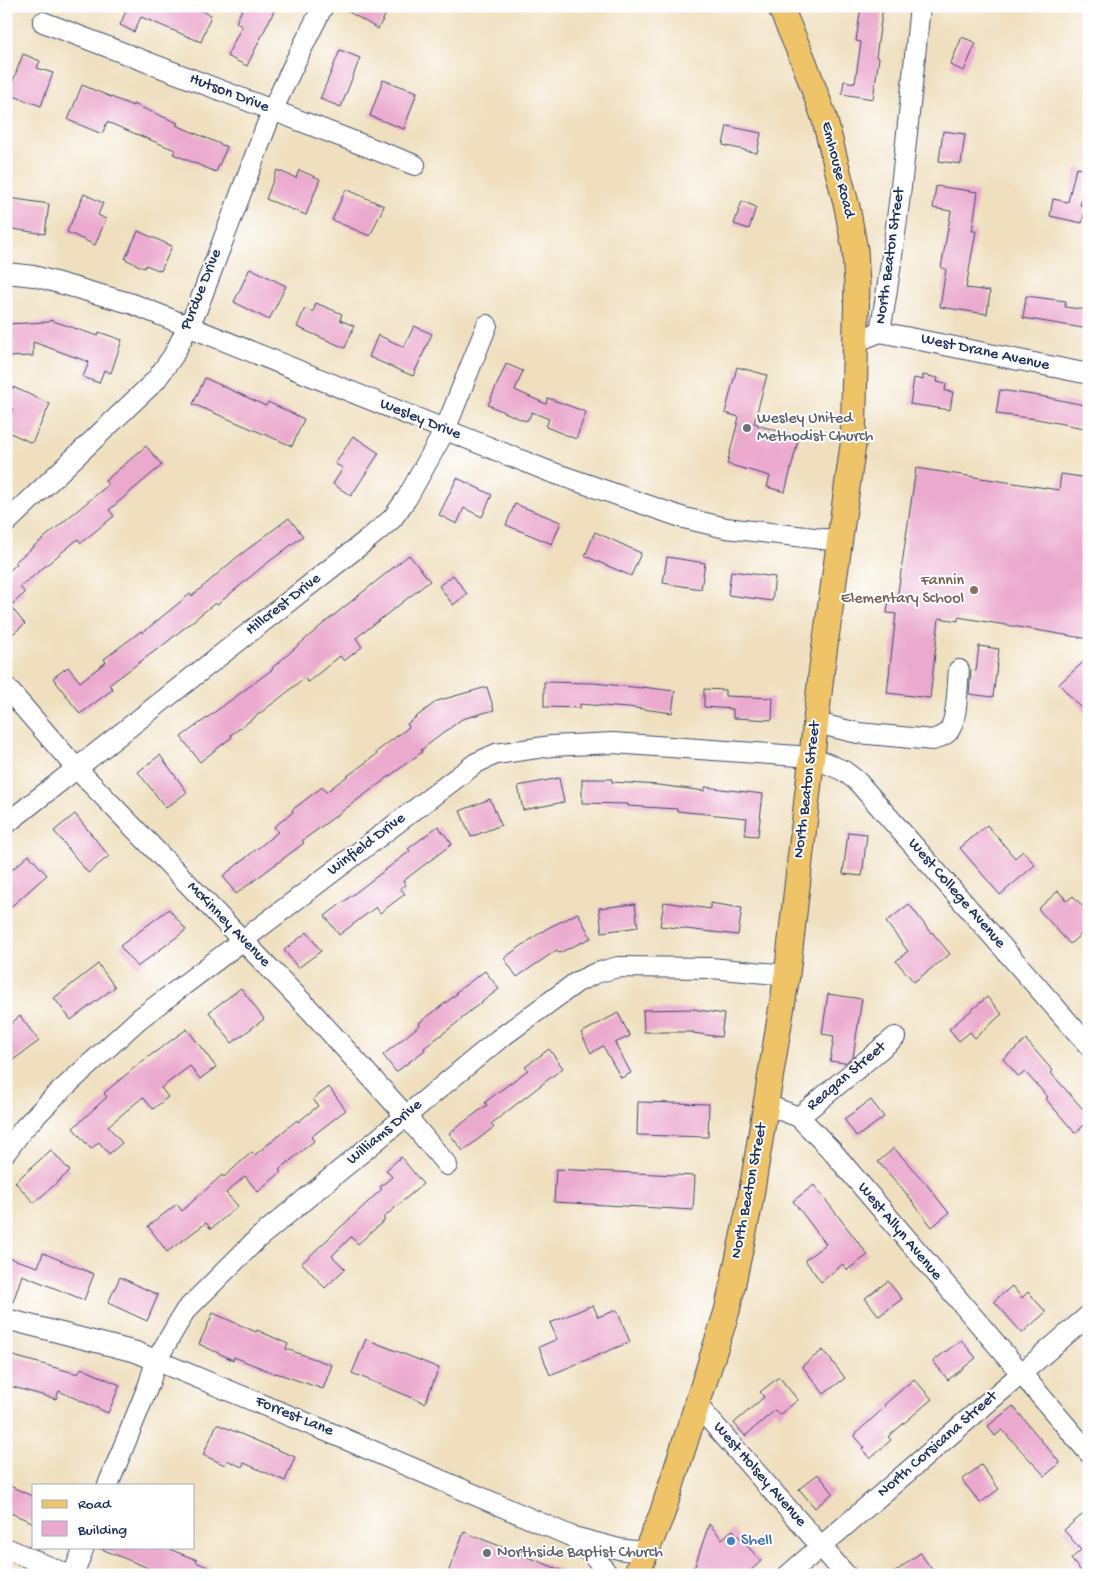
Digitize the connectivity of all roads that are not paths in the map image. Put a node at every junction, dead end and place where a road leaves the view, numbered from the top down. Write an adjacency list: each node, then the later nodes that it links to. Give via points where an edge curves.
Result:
1 (323, 6): 5 (street, Purdue Drive)
2 (780, 6): 11 (main road, Emhouse Road, via 824,117 847,207 855,250)
3 (920, 6): 10 (street, North Beaton Street, via 907,137)
4 (43, 22): 5 (street, Hutson Drive)
5 (272, 111): 6 (street, Hutson Drive); 9 (street, Purdue Drive)
6 (415, 165)
7 (6, 273): 9 (street, Wesley Drive, via 34,276 133,304)
8 (487, 325): 13 (street, Hillcrest Drive)
9 (188, 326): 13 (street, Wesley Drive); 14 (street, Purdue Drive, via 156,380)
10 (880, 332): 11 (street, North Beaton Street); 12 (street, West Drane Avenue)
11 (856, 342): 15 (main road, North Beaton Street, via 853,445)
12 (1089, 374)
13 (444, 430): 15 (street, Wesley Drive, via 548,472 684,518 726,528); 20 (street, Hillcrest Drive, via 392,519)
14 (6, 523)
15 (840, 541): 18 (main road, North Beaton Street)
16 (959, 670): 18 (street, via 950,730 933,740 858,733)
17 (6, 687): 20 (street, McKinney Avenue)
18 (816, 723): 19 (main road, North Beaton Street)
19 (812, 757): 22 (street, Winfield Drive, via 613,743 551,746 496,754 476,763); 23 (main road, North Beaton Street); 25 (street, West College Avenue, via 858,781)
20 (76, 768): 21 (street, Hillcrest Drive); 22 (street, McKinney Avenue)
21 (6, 824)
22 (242, 940): 27 (street, McKinney Avenue, via 311,1010); 29 (street, Winfield Drive, via 139,1018 55,1096)
23 (787, 975): 26 (main road, North Beaton Street); 27 (street, Williams Drive, via 711,968 618,967 596,973 577,982 499,1039)
24 (895, 1037): 28 (street, Reagan Street)
25 (1089, 1046)
26 (766, 1105): 28 (street, West Allyn Avenue); 35 (main road, North Beaton Street, via 749,1208 726,1310)
27 (406, 1116): 30 (street, McKinney Avenue); 33 (street, Williams Drive, via 257,1239 221,1273 185,1311)
28 (799, 1117): 34 (street, West Allyn Avenue, via 832,1151)
29 (6, 1152)
30 (448, 1165)
31 (1089, 1315): 34 (street, North Corsicana Street)
32 (6, 1319): 33 (street, Forrest Lane, via 136,1352)
33 (156, 1361): 37 (street, Williams Drive); 38 (street, Forrest Lane)
34 (1021, 1373): 36 (street, West Allyn Avenue); 39 (street, North Corsicana Street)
35 (698, 1405): 39 (street, West Holsey Avenue); 42 (main road, North Beaton Street)
36 (1089, 1453)
37 (108, 1484)
38 (573, 1537): 42 (street, Forrest Lane, via 619,1549); 45 (street, Forrest Lane, via 596,1558)
39 (821, 1546): 47 (street, North Corsicana Street); 48 (street, West Holsey Avenue)
40 (6, 1548): 43 (street)
41 (84, 1548): 44 (street)
42 (647, 1550): 46 (main road, North Beaton Street)
43 (68, 1575)
44 (73, 1575)
45 (608, 1575)
46 (636, 1575)
47 (788, 1575)
48 (846, 1575)

